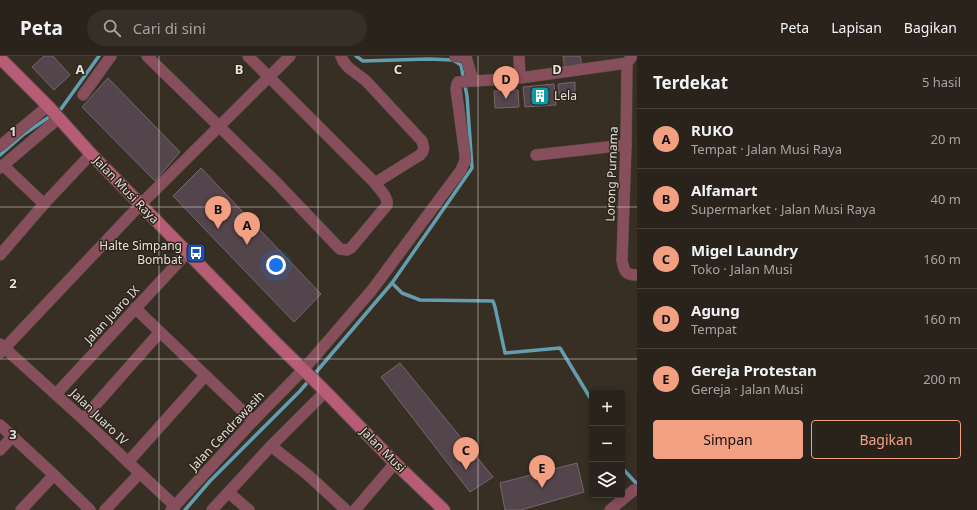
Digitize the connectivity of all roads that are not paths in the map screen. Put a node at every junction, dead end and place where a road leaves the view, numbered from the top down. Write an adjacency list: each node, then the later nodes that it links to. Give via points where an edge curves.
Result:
1 (112, 56): 13 (street)
2 (147, 56): 15 (street)
3 (248, 56): 10 (street)
4 (290, 56): 10 (street)
5 (341, 56): 21 (street, via 351,71 367,82 422,141 424,147 420,155)
6 (462, 56): 12 (street)
7 (519, 56): 11 (street)
8 (0, 58): 14 (street, Jalan Musi Raya)
9 (630, 59): 11 (street); 16 (street, Lorong Purnama)
10 (269, 78): 15 (street); 21 (street)
11 (520, 78): 12 (street)
12 (471, 81): 30 (street, Jalan Cendrawasih, via 458,82 456,89 465,155 461,170 372,290)
13 (83, 95)
14 (54, 113): 17 (street); 18 (street, Jalan Musi Raya); 20 (street)
15 (219, 126): 21 (street, via 340,248 351,248 387,205 385,196); 23 (street)
16 (626, 145): 19 (street); 26 (street, Lorong Purnama, via 622,260 626,273)
17 (0, 146)
18 (91, 154): 22 (street); 23 (street, Jalan Musi Raya)
19 (536, 155)
20 (2, 166): 22 (street)
21 (375, 183)
22 (44, 204): 25 (street)
23 (140, 204): 24 (street, Jalan Musi Raya); 29 (street)
24 (187, 253): 27 (street, Jalan Juaro IX); 30 (street, Jalan Musi Raya)
25 (0, 255)
26 (637, 275)
27 (135, 308): 28 (street); 33 (street, Jalan Juaro IX)
28 (160, 332): 31 (street); 34 (street)
29 (1, 348): 33 (street, Jalan Juaro IV)
30 (304, 372): 32 (street, Jalan Musi Raya); 35 (street, Jalan Cendrawasih)
31 (205, 376): 35 (street); 40 (street)
32 (324, 390): 38 (street); 41 (street, Jalan Musi)
33 (56, 394): 34 (street, Jalan Juaro IV)
34 (83, 419): 40 (street, Jalan Juaro IV)
35 (253, 421): 46 (street, Jalan Cendrawasih)
36 (0, 425): 37 (street)
37 (12, 437): 39 (street); 43 (street)
38 (271, 446): 45 (street); 52 (street)
39 (0, 450)
40 (128, 462): 42 (street, Jalan Juaro IV)
41 (395, 463): 53 (street); 54 (street, Jalan Musi)
42 (140, 473): 46 (street, Jalan Juaro IV); 49 (street)
43 (54, 475): 47 (street); 48 (street)
44 (634, 490): 55 (street)
45 (229, 493): 50 (street); 51 (street)
46 (173, 508)
47 (22, 510)
48 (90, 510)
49 (105, 510)
50 (212, 510)
51 (249, 510)
52 (346, 510)
53 (355, 510)
54 (444, 510)
55 (610, 510)

